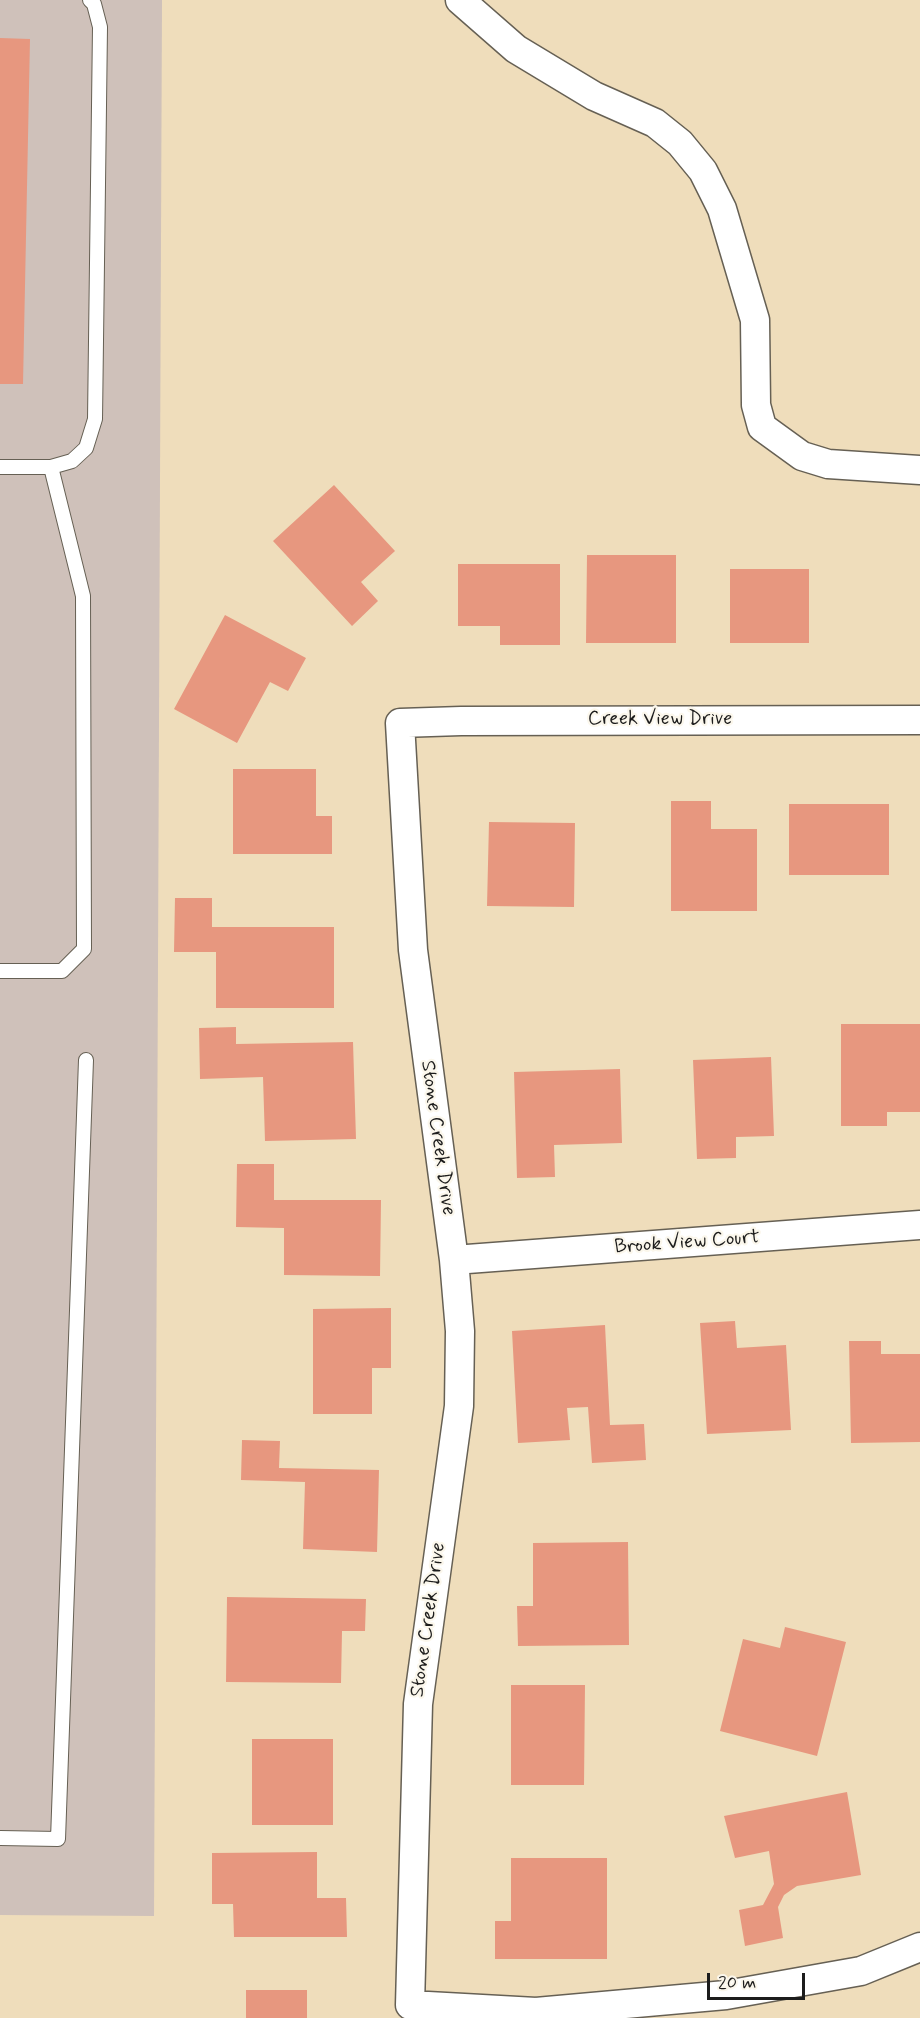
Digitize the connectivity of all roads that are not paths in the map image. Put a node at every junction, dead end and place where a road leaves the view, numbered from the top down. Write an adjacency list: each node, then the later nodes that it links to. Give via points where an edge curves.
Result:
1 (90, 0): 4 (lane, via 100,27 95,419 86,448 72,461)
2 (460, 0): 5 (street, via 516,49 594,96 656,123 680,143 703,171 738,254 755,320 756,405 762,427 802,456 828,464)
3 (0, 467): 4 (lane)
4 (51, 467): 8 (lane, via 83,596 84,949 62,971)
5 (920, 470)
6 (920, 720): 7 (street, Creek View Drive)
7 (400, 723): 11 (street, Stone Creek Drive, via 412,950)
8 (0, 971)
9 (86, 1060): 12 (lane, via 58,1839)
10 (920, 1225): 11 (street, Brook View Court)
11 (454, 1260): 13 (street, Stone Creek Drive, via 460,1331 459,1406 418,1704 410,2005 537,2012 726,1995 861,1971)
12 (0, 1838)
13 (920, 1947)

